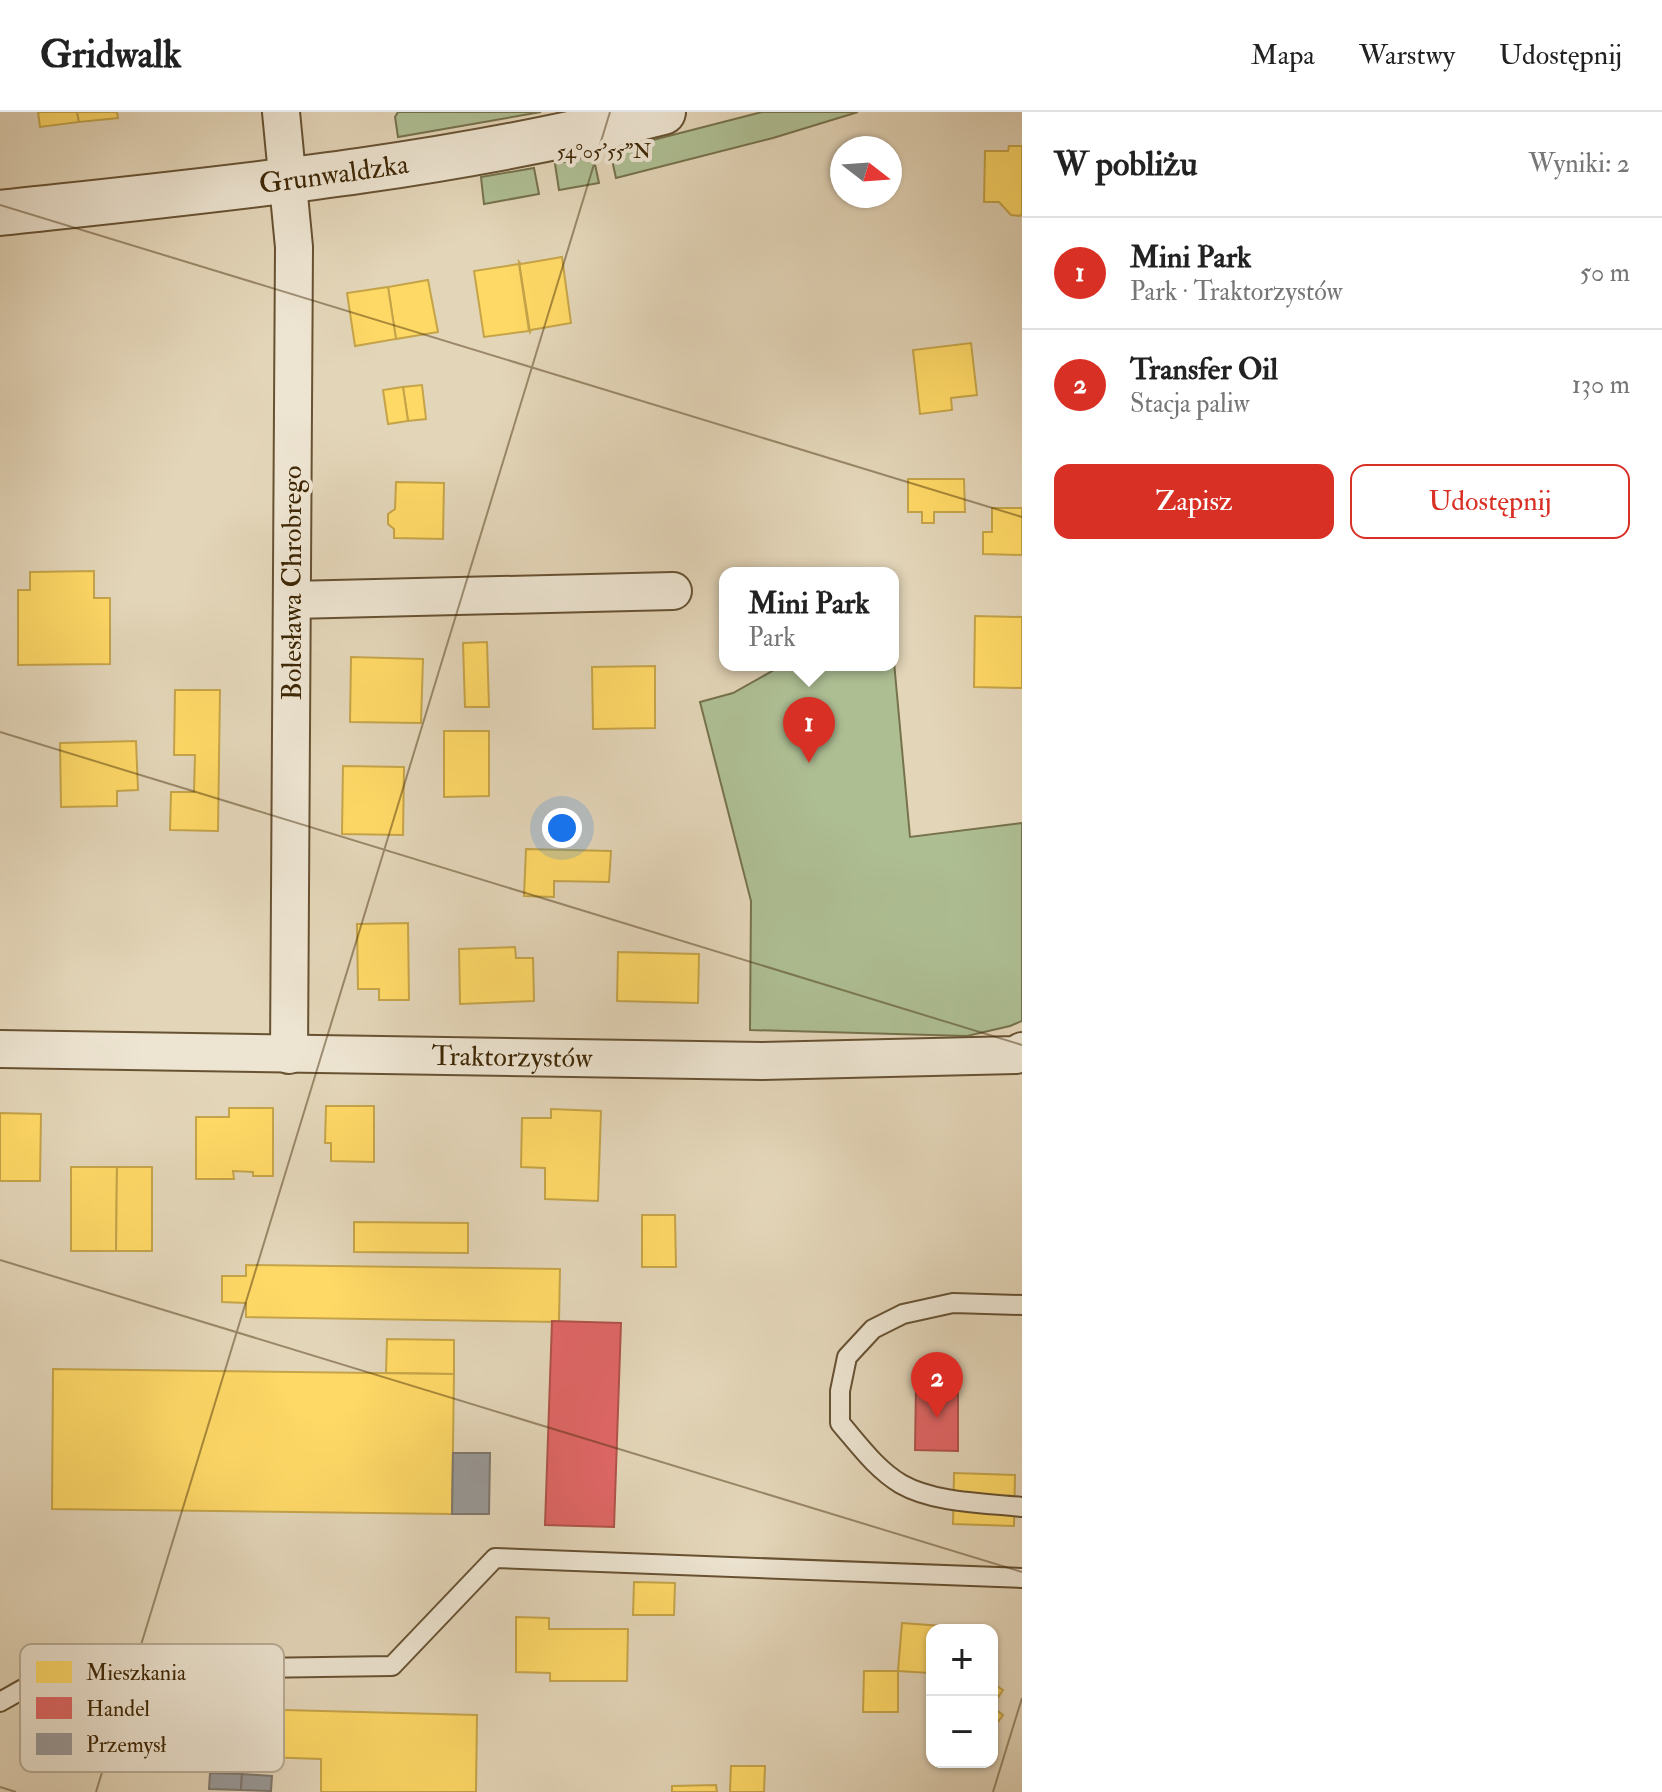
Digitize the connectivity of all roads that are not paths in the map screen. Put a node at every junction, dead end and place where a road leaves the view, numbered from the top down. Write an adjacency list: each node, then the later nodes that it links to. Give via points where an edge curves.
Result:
1 (281, 112): 4 (street, Bolesława Chrobrego)
2 (663, 112): 3 (street, Grunwaldzka)
3 (562, 124): 4 (street, Grunwaldzka, via 471,153)
4 (288, 180): 5 (street, Grunwaldzka); 7 (street, Bolesława Chrobrego, via 294,247)
5 (0, 213)
6 (673, 591): 7 (street)
7 (292, 600): 10 (street, Bolesława Chrobrego)
8 (0, 1049): 10 (street, Traktorzystów)
9 (1022, 1051): 10 (street, Traktorzystów, via 762,1061)
10 (289, 1055)
11 (1022, 1305): 12 (lane, via 953,1303 903,1314 873,1329 847,1357 840,1423 878,1467 902,1485 934,1497)
12 (1022, 1507)
13 (1022, 1578): 14 (lane, via 495,1558 392,1666)
14 (284, 1668)
15 (20, 1691): 16 (lane)
16 (0, 1702)

